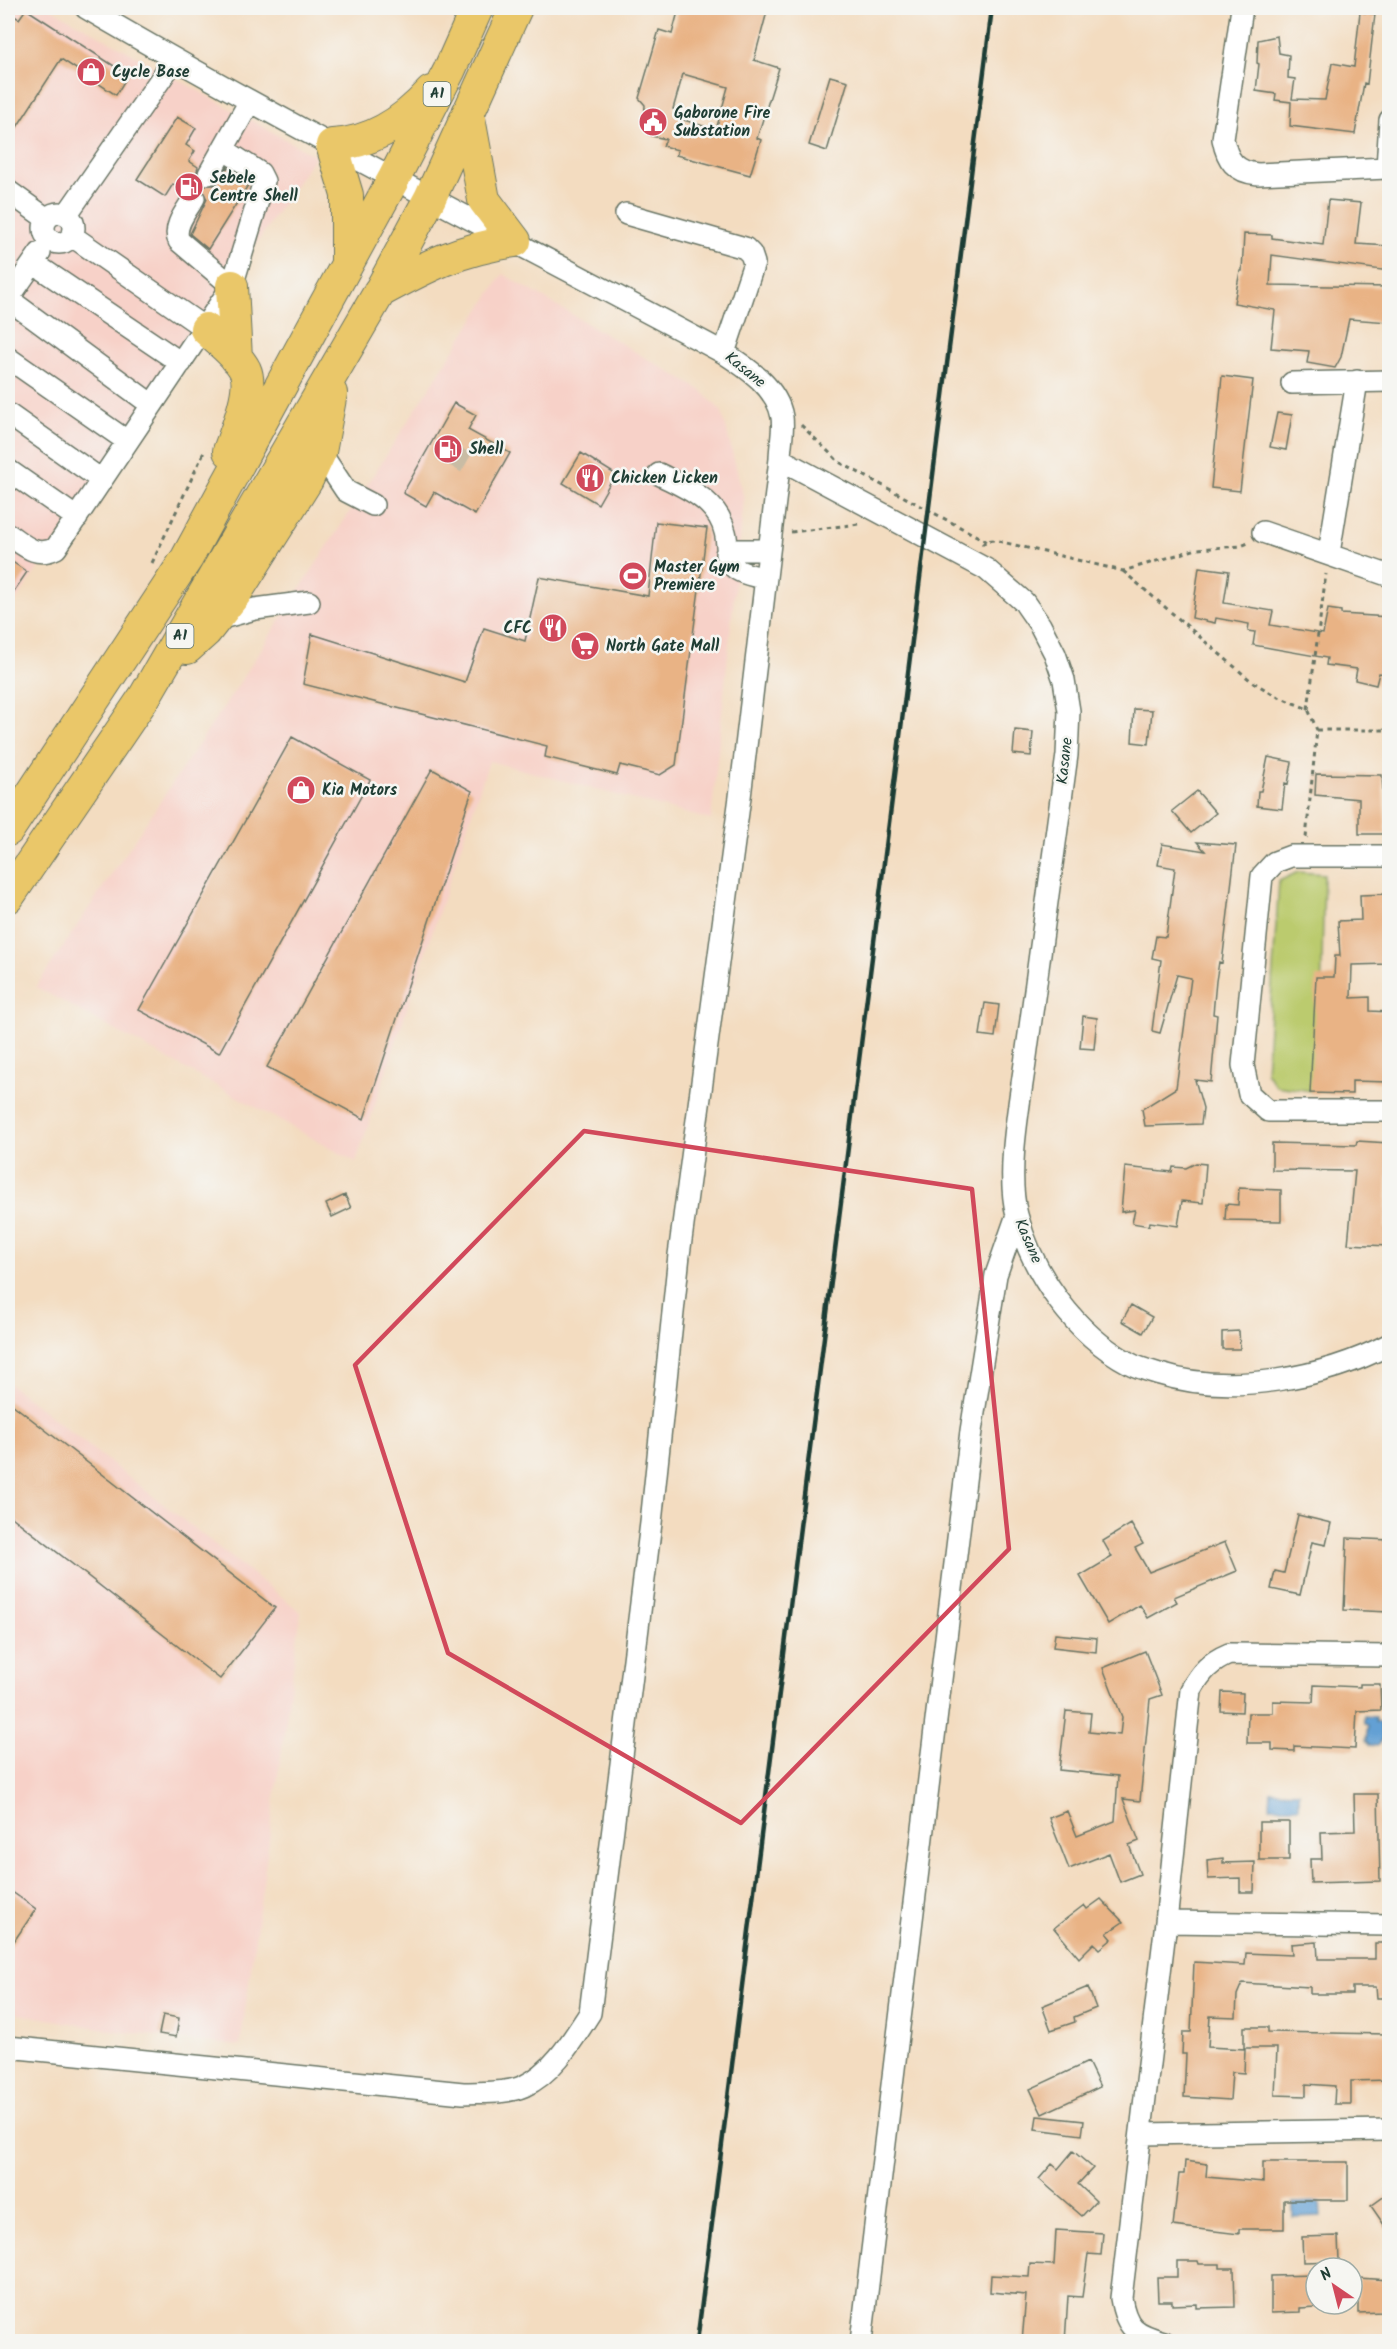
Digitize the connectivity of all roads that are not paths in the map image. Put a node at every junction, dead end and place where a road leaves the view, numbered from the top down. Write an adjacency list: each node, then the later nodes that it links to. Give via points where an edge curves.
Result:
1 (86, 8): 5 (street, Kasane)
2 (477, 8): 6 (highway, A1)
3 (516, 8): 8 (highway, A1)
4 (1242, 8): 12 (street, via 1223,139 1227,156 1237,169 1258,174)
5 (174, 60): 7 (street, Kasane); 19 (street)
6 (449, 71): 10 (highway, via 418,106 382,132 354,143); 14 (highway, A1)
7 (250, 101): 10 (street, Kasane); 11 (street)
8 (468, 113): 17 (highway, A1); 20 (highway, via 484,200)
9 (1389, 120): 12 (street)
10 (332, 145): 14 (street, Kasane); 22 (highway, via 347,195)
11 (224, 149): 13 (street); 23 (street, via 260,173 264,181)
12 (1388, 169)
13 (209, 174)
14 (393, 180): 17 (street, Kasane); 22 (highway, A1)
15 (8, 190): 19 (street)
16 (194, 198): 23 (street, via 176,236)
17 (430, 198): 20 (street, Kasane); 24 (highway, A1)
18 (626, 214): 27 (street, via 745,248 751,254 754,262)
19 (54, 224): 21 (street); 26 (street, via 61,243 72,237)
20 (514, 241): 24 (highway, via 483,246 435,262); 27 (street, Kasane)
21 (33, 262): 25 (street); 30 (street)
22 (347, 266): 50 (highway, A1)
23 (232, 286): 26 (street); 29 (highway)
24 (379, 293): 31 (highway, A1)
25 (9, 294): 35 (street)
26 (206, 329): 29 (highway); 30 (street)
27 (724, 353): 39 (street, Kasane, via 768,389 782,417)
28 (8, 358): 37 (street)
29 (236, 358): 50 (highway, via 247,376 241,418 196,524)
30 (181, 363): 35 (street)
31 (337, 366): 38 (highway); 55 (highway, A1)
32 (1357, 381): 33 (street); 34 (street); 48 (street)
33 (1389, 381)
34 (1292, 383)
35 (152, 405): 37 (street)
36 (8, 414): 42 (street)
37 (127, 441): 42 (street)
38 (320, 452): 43 (street, via 346,491); 54 (highway, via 269,543)
39 (780, 459): 47 (street); 60 (street, Kasane, via 1006,584 1040,625 1055,654 1069,711 1066,766 1014,1144)
40 (8, 470): 44 (street)
41 (658, 474): 49 (street, via 709,504 720,518)
42 (100, 479): 44 (street)
43 (373, 505)
44 (76, 518): 46 (street, via 56,548 45,554 35,553)
45 (1263, 532): 48 (street)
46 (8, 534)
47 (770, 541): 49 (street); 52 (street)
48 (1329, 553): 51 (street)
49 (726, 554): 52 (street, via 731,565 748,576)
50 (187, 558): 56 (highway, A1)
51 (1389, 576)
52 (766, 578): 65 (street, via 679,1255 651,1523 590,2013 541,2076 523,2087 497,2092 463,2092)
53 (309, 602): 54 (street, via 255,609)
54 (215, 620): 55 (highway)
55 (160, 672): 58 (highway, A1)
56 (8, 830)
57 (1389, 856): 59 (street, via 1291,856 1275,862 1262,876 1243,1065 1249,1094 1268,1111)
58 (8, 897)
59 (1389, 1111)
60 (1017, 1215): 61 (street, Kasane, via 1051,1290 1098,1344 1131,1364 1179,1380 1237,1383 1305,1375 1365,1357); 68 (street, via 996,1275 971,1431)
61 (1389, 1344)
62 (1389, 1656): 63 (street, via 1229,1654 1200,1672 1191,1690)
63 (1166, 1922): 64 (street); 67 (street)
64 (1389, 1924)
65 (8, 2047)
66 (1389, 2130): 67 (street)
67 (1142, 2134): 69 (street, via 1120,2298 1130,2326)
68 (861, 2342)
69 (1164, 2342)

